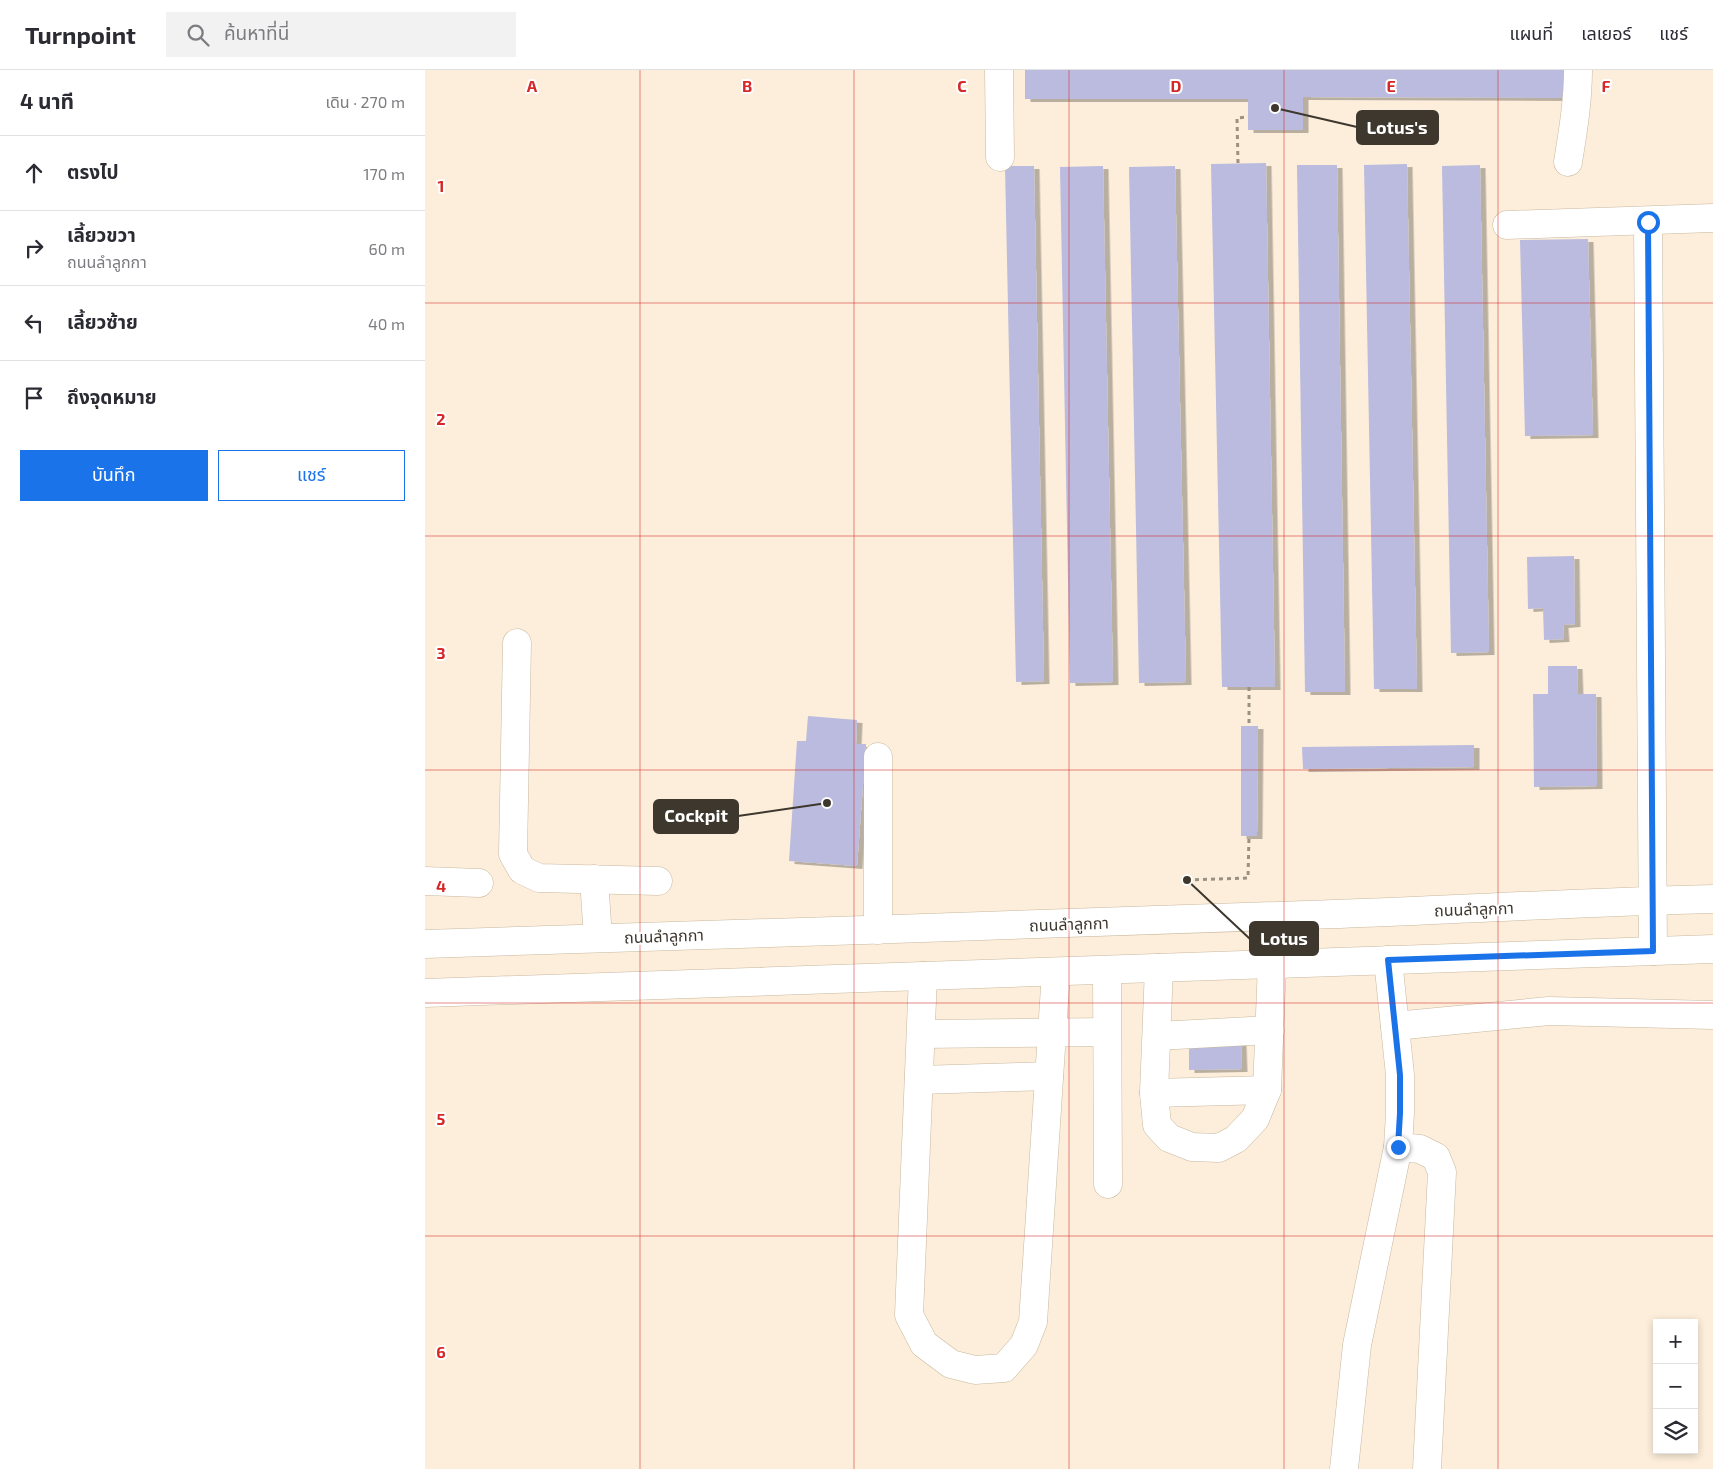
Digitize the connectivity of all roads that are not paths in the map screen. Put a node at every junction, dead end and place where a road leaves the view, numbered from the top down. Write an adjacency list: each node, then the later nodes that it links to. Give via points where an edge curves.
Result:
1 (999, 70): 3 (main road)
2 (1578, 70): 4 (main road, via 1576,116)
3 (1000, 157)
4 (1568, 162)
5 (1713, 218): 6 (main road)
6 (1648, 222): 7 (main road); 15 (main road)
7 (1507, 226)
8 (517, 643): 10 (main road, via 513,854 522,870 539,878)
9 (878, 757): 16 (main road)
10 (594, 880): 12 (main road); 17 (main road)
11 (425, 881): 13 (main road)
12 (658, 881)
13 (479, 883)
14 (1713, 899): 15 (main road, ถนนลำลูกกา)
15 (1653, 900): 16 (main road, ถนนลำลูกกา, via 1467,910); 20 (main road)
16 (878, 930): 17 (main road, ถนนลำลูกกา)
17 (598, 938): 18 (main road, ถนนลำลูกกา)
18 (425, 944)
19 (1713, 949): 20 (main road)
20 (1653, 951): 21 (main road)
21 (1388, 960): 22 (main road); 29 (main road)
22 (1272, 964): 23 (main road); 30 (main road)
23 (1159, 968): 24 (main road); 34 (main road)
24 (1107, 970): 25 (main road); 32 (main road)
25 (1056, 972): 26 (main road); 31 (main road)
26 (923, 976): 27 (main road); 33 (main road)
27 (425, 993)
28 (1713, 1015): 29 (main road, via 1549,1011)
29 (1395, 1026): 39 (main road, via 1400,1075)
30 (1270, 1030): 34 (main road); 37 (main road)
31 (1052, 1032): 32 (main road); 33 (main road); 35 (main road)
32 (1107, 1032): 40 (main road)
33 (921, 1034): 36 (main road)
34 (1157, 1036): 38 (main road)
35 (1049, 1076): 36 (main road); 36 (main road, via 1033,1322 1024,1345 1004,1368 975,1370 951,1364 925,1344 909,1315)
36 (919, 1080)
37 (1267, 1090): 38 (main road); 38 (main road, via 1255,1119 1236,1139 1219,1148 1192,1147 1169,1138 1157,1125)
38 (1154, 1093)
39 (1398, 1147): 41 (main road, via 1357,1345); 42 (main road, via 1420,1149 1436,1157 1442,1172)
40 (1108, 1184)
41 (1344, 1469)
42 (1427, 1469)

